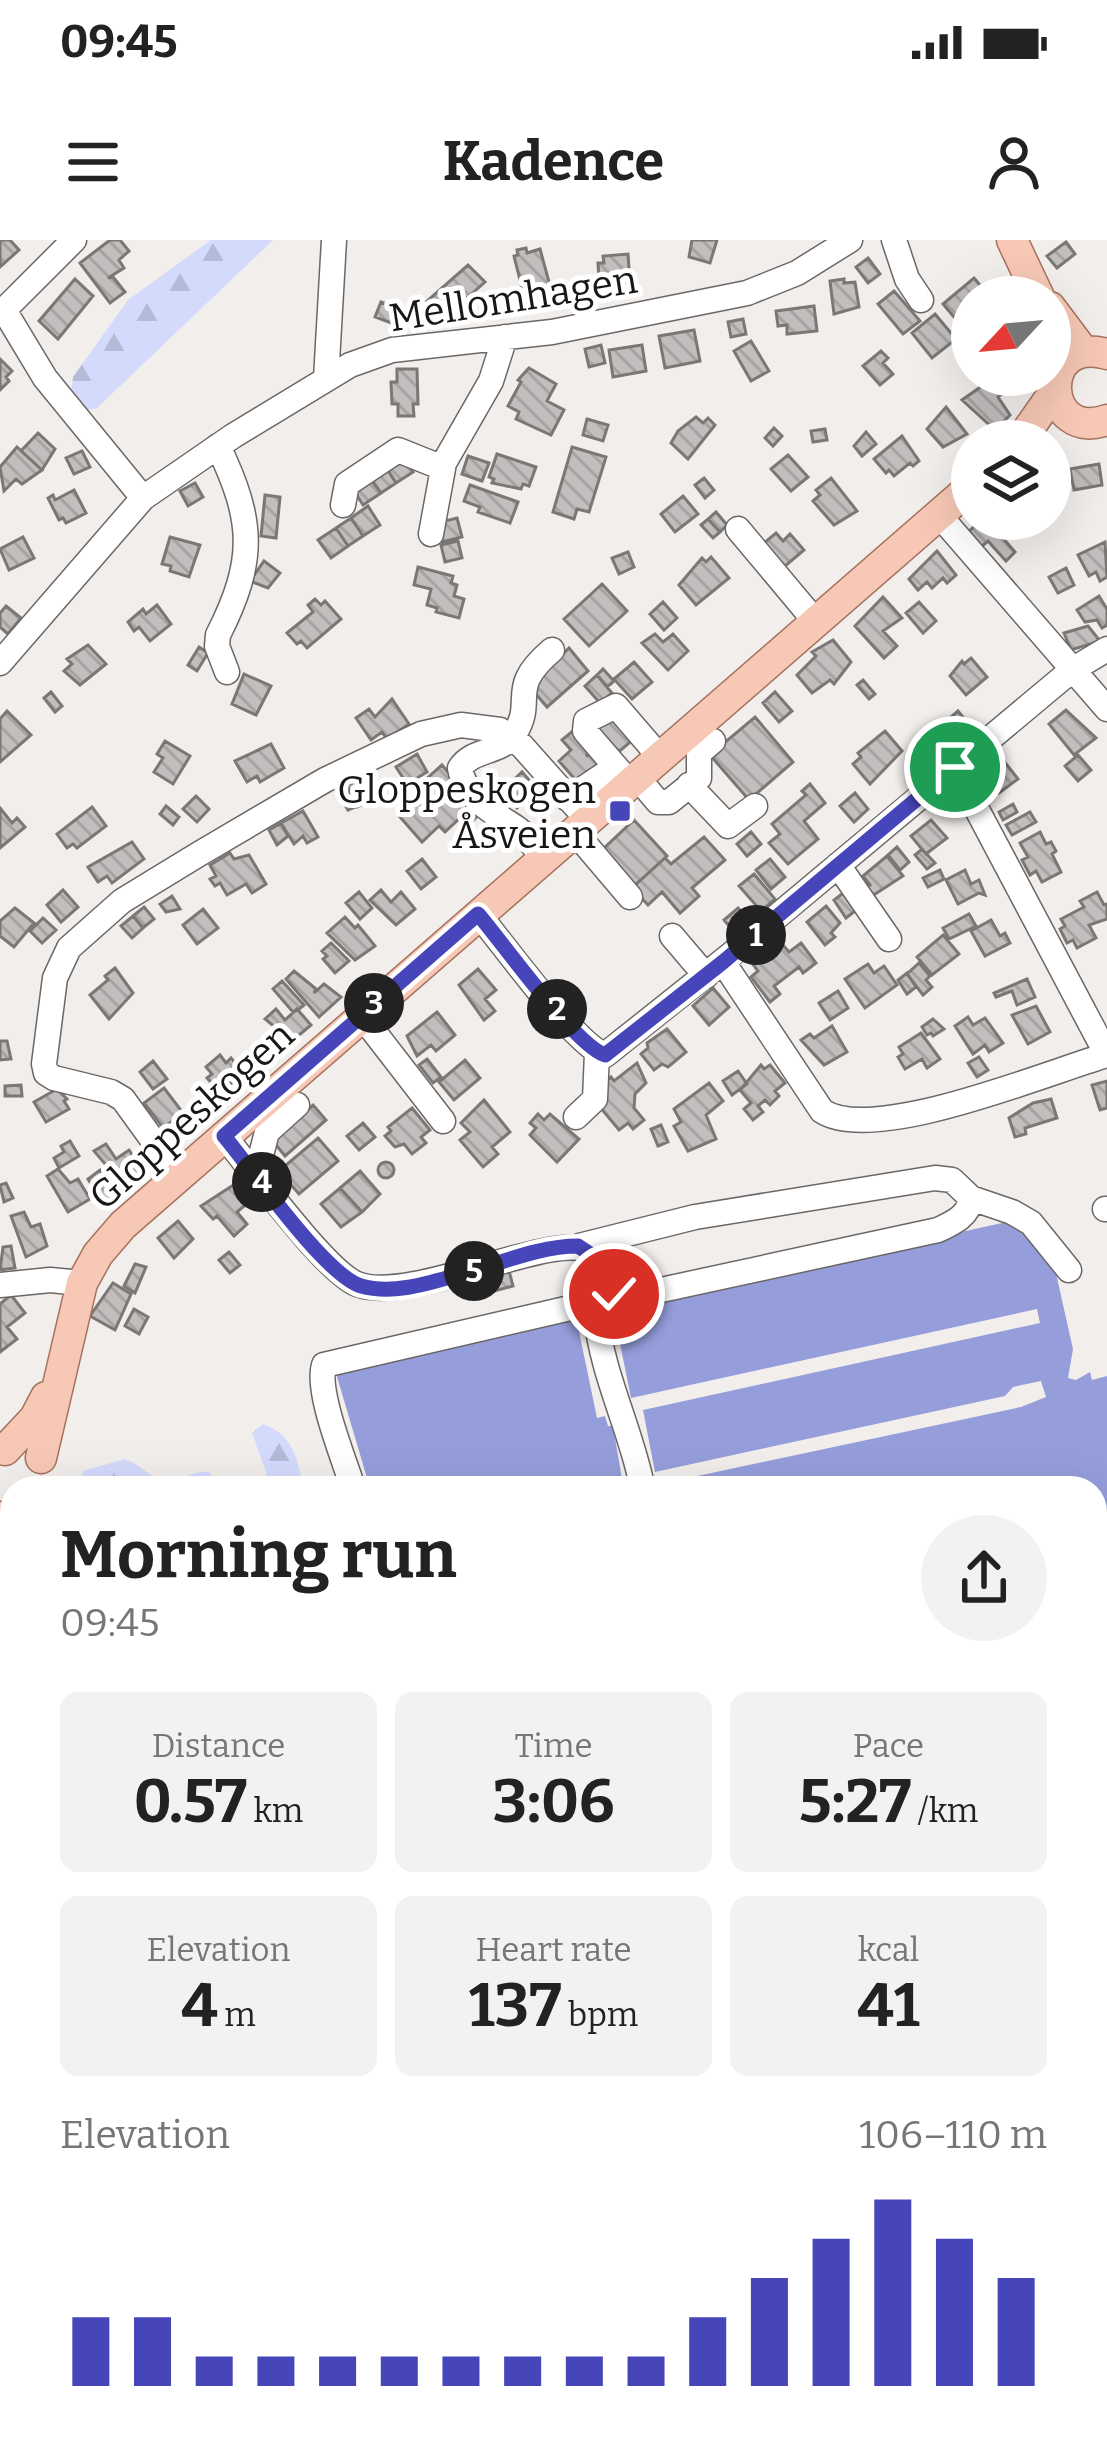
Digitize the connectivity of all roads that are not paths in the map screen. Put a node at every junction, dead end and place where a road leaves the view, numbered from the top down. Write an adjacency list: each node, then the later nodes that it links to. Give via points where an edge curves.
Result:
1 (74, 240): 8 (street)
2 (334, 240): 12 (street)
3 (850, 240): 10 (street, Mellomhagen, via 747,293)
4 (894, 240): 7 (street)
5 (1012, 240): 6 (main road)
6 (1029, 276)
7 (921, 300)
8 (2, 312): 17 (street)
9 (1071, 328): 11 (main road)
10 (505, 337): 12 (street, Mellomhagen, via 392,350); 16 (street, via 491,381)
11 (1095, 353)
12 (326, 379): 15 (street, Mellomhagen)
13 (1060, 396): 14 (main road, via 1064,412)
14 (1096, 422)
15 (218, 446): 17 (street, Mellomhagen); 28 (street, via 247,525 242,572 218,635)
16 (443, 468): 19 (street, via 398,450 347,484); 22 (street)
17 (143, 498): 26 (street, Mellomhagen)
18 (951, 504): 20 (main road, Gloppeskogen)
19 (343, 506)
20 (939, 515): 23 (main road, Gloppeskogen); 27 (street)
21 (738, 529): 23 (street)
22 (431, 534)
23 (815, 621): 33 (main road, Gloppeskogen)
24 (1107, 649): 27 (street)
25 (552, 650): 30 (street, via 527,674)
26 (0, 663)
27 (1072, 670): 29 (street); 32 (street)
28 (227, 672)
29 (1107, 709)
30 (512, 738): 36 (street); 37 (street, via 464,761 461,776); 52 (street, via 483,725 421,734 199,854 122,902 69,948 55,978 46,1073 123,1099)
31 (713, 741): 34 (street, via 699,753 701,770)
32 (955, 767): 38 (street); 46 (street)
33 (636, 776): 34 (street, via 664,804); 36 (main road, Gloppeskogen)
34 (689, 785): 35 (street, via 728,826)
35 (755, 806)
36 (576, 816): 37 (main road, Gloppeskogen); 39 (street)
37 (543, 858): 40 (main road, Gloppeskogen)
38 (838, 865): 42 (street); 43 (street)
39 (630, 897)
40 (478, 914): 44 (main road, Gloppeskogen); 45 (street)
41 (672, 936): 43 (street)
42 (889, 939)
43 (715, 969): 45 (street); 46 (street, via 833,1118 935,1109)
44 (361, 1016): 49 (street); 50 (main road, Gloppeskogen)
45 (605, 1052): 48 (street, via 595,1099)
46 (1107, 1055)
47 (298, 1105): 51 (street, via 267,1132)
48 (576, 1117)
49 (443, 1121)
50 (224, 1136): 51 (street); 52 (main road, Gloppeskogen)
51 (252, 1170): 54 (street, via 328,1264 361,1286 421,1285)
52 (178, 1174): 56 (main road, Gloppeskogen, via 113,1235)
53 (971, 1198): 54 (street, via 952,1180 914,1180); 55 (street, via 1031,1223); 58 (street, via 962,1216 938,1230 638,1295)
54 (578, 1246): 58 (street, via 596,1258)
55 (1069, 1270)
56 (82, 1283): 57 (street); 59 (main road, Gloppeskogen)
57 (0, 1285)
58 (598, 1295): 62 (street, via 324,1365); 63 (street, via 616,1419)
59 (58, 1376): 60 (main road, Gloppeskogen, via 35,1418); 61 (main road, Gloppeskogen)
60 (3, 1451): 61 (main road, via 21,1448)
61 (46, 1473)
62 (349, 1476)
63 (639, 1476)
64 (0, 2101): 65 (street)
65 (0, 2116)

